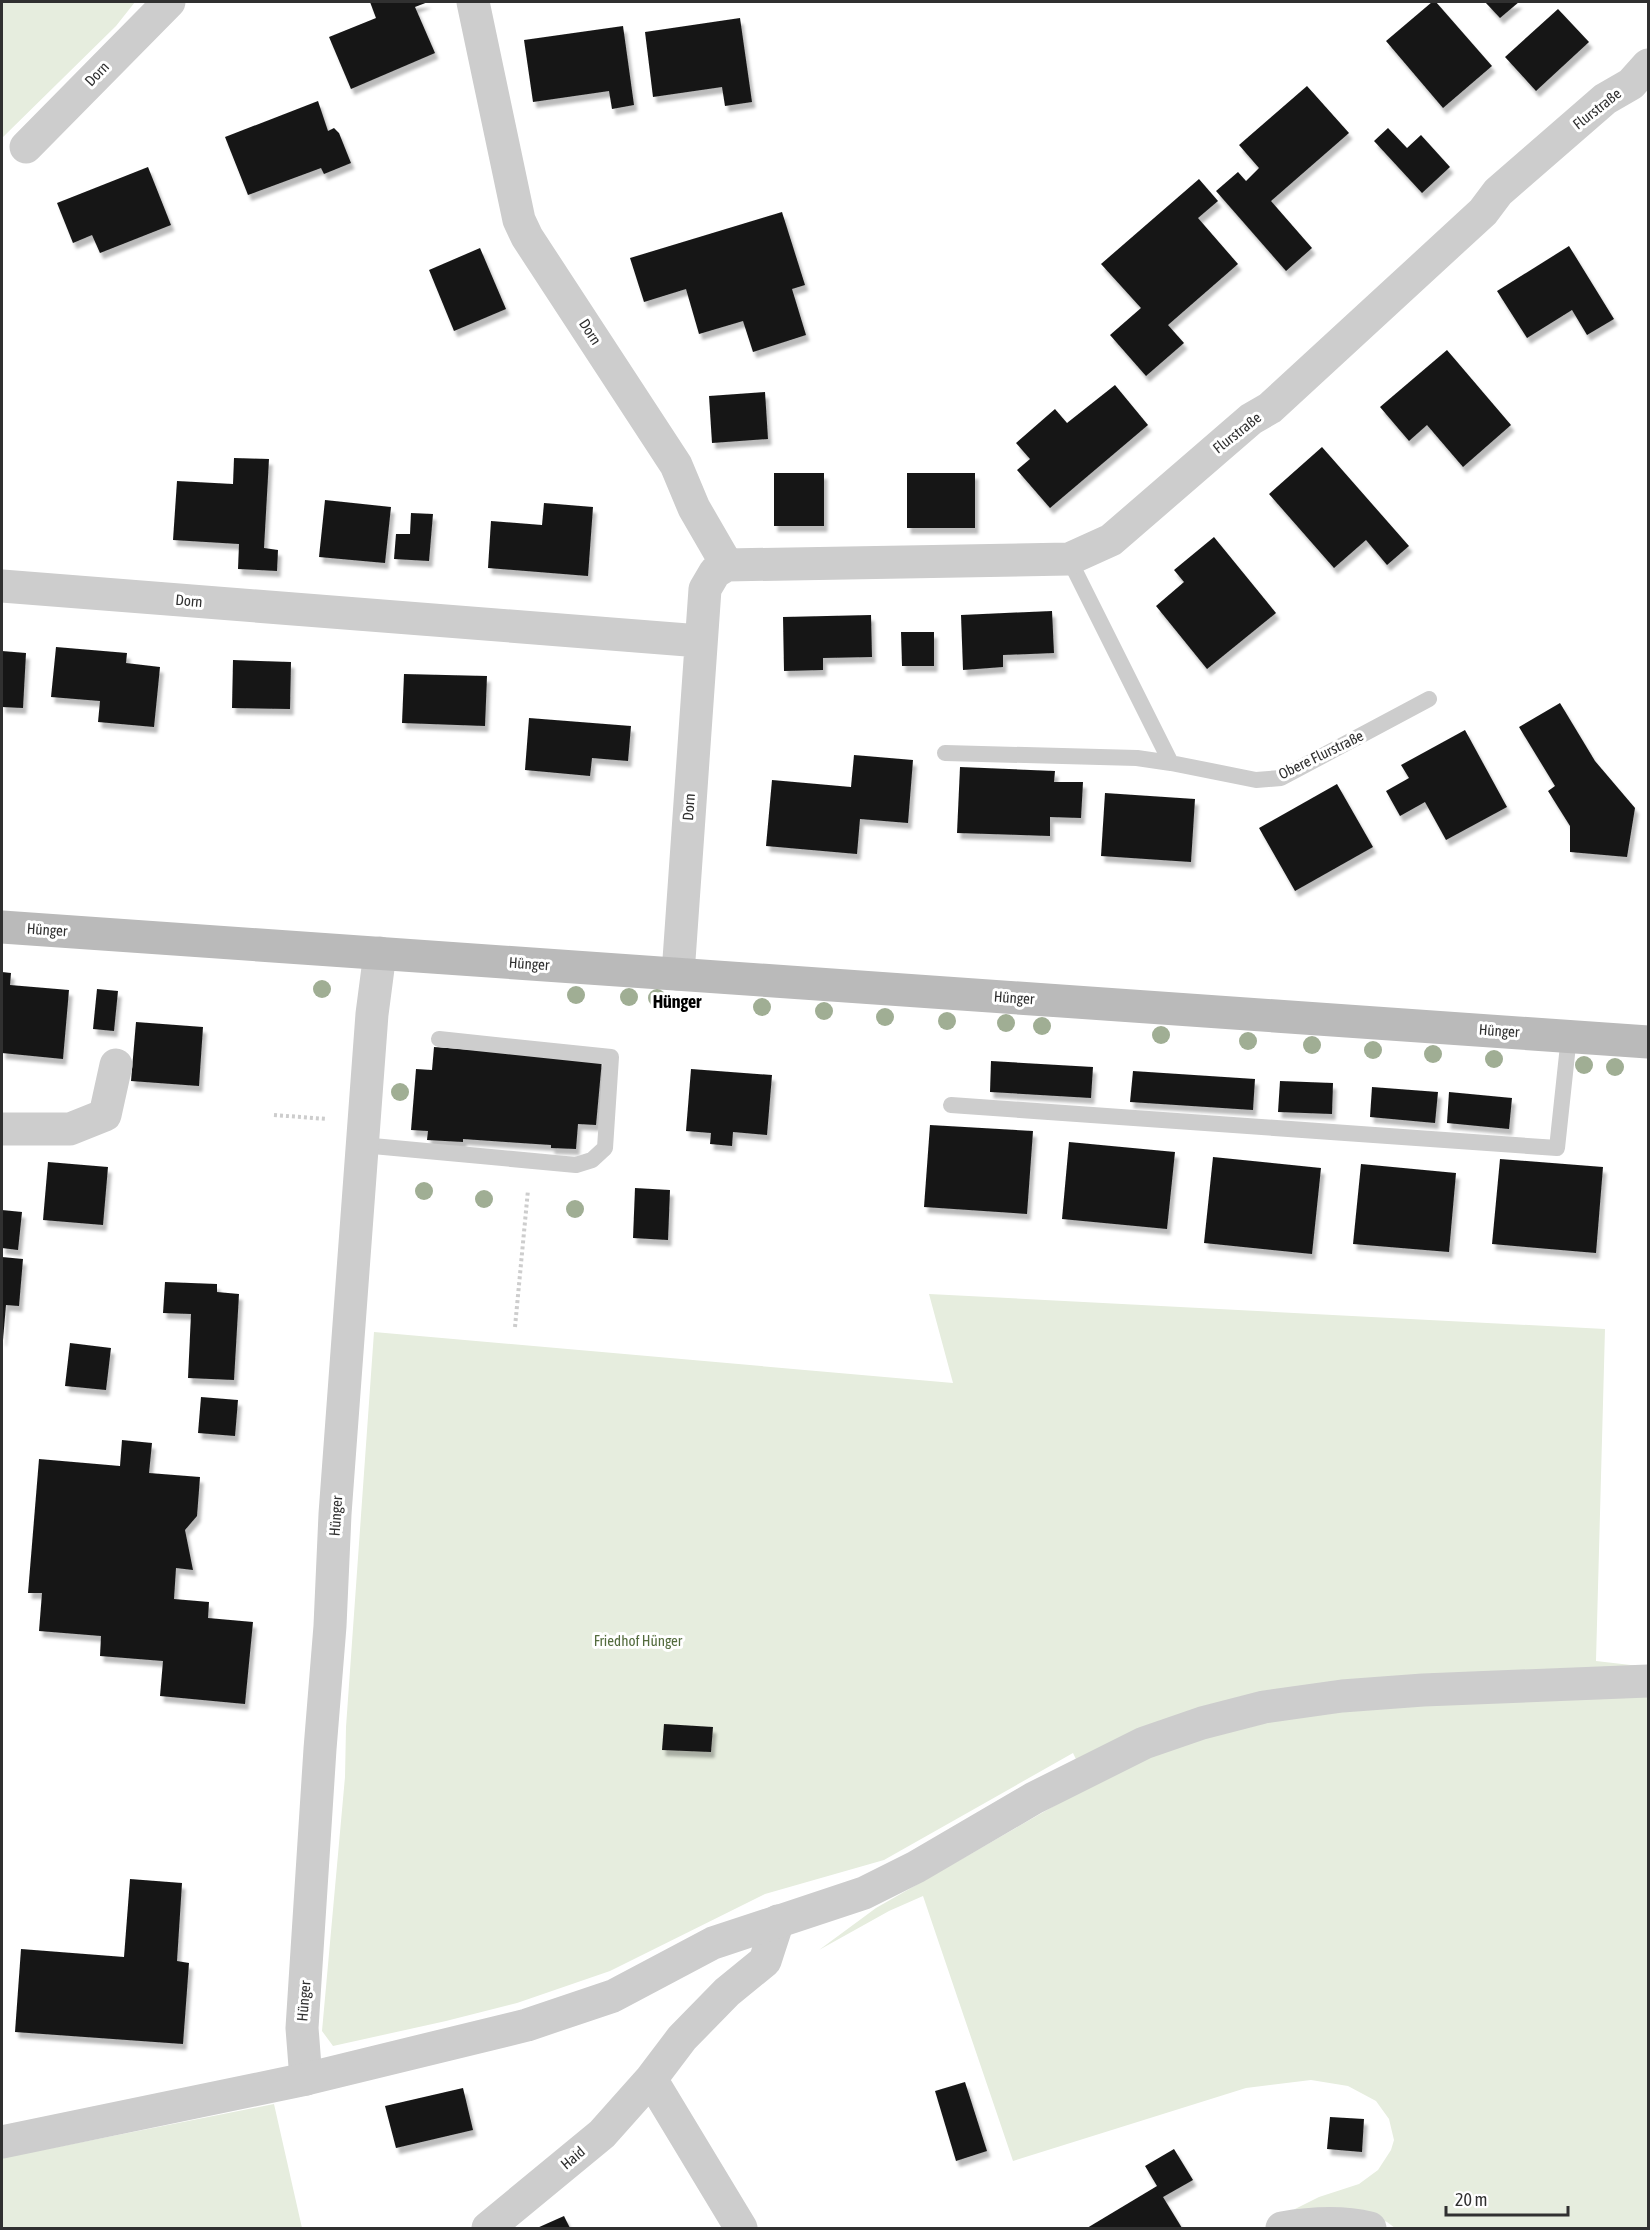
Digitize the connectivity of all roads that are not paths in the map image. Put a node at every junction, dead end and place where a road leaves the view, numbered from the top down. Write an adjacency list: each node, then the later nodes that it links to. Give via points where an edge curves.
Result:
1 (169, 2): 4 (street, Dorn)
2 (473, 2): 6 (street, Dorn, via 519,220 676,465 694,508)
3 (1648, 65): 5 (street, Flurstraße, via 1631,84 1605,99 1498,192 1483,212 1270,408 1251,419 1111,540)
4 (26, 147)
5 (1069, 559): 6 (street, Flurstraße); 11 (lane)
6 (727, 565): 8 (street, Dorn, via 715,572 705,589)
7 (2, 586): 8 (street, Dorn)
8 (700, 641): 14 (street, Dorn)
9 (1429, 699): 11 (lane, Obere Flurstraße, via 1281,778 1256,780)
10 (945, 753): 11 (lane, Obere Flurstraße, via 1137,758)
11 (1171, 763)
12 (2, 927): 13 (main road, Hünger)
13 (380, 953): 14 (main road, Hünger); 21 (street, Hünger)
14 (678, 974): 15 (main road, Hünger)
15 (1569, 1036): 17 (main road, Hünger); 19 (lane, via 1557,1148)
16 (439, 1040): 21 (lane, via 611,1057 604,1148 592,1160 576,1165)
17 (1648, 1042)
18 (116, 1065): 20 (street, via 105,1114 70,1129)
19 (951, 1105)
20 (2, 1129)
21 (363, 1133): 24 (street, Hünger, via 302,2028)
22 (1648, 1681): 23 (street, via 1342,1696 1264,1707 1202,1723 1144,1743 1034,1798 864,1893)
23 (778, 1921): 24 (street, via 713,1943 613,1996 559,2015); 25 (street, Haid, via 765,1961 727,1992 682,2038)
24 (306, 2079): 26 (street)
25 (651, 2079): 27 (street, Haid, via 602,2134); 28 (street)
26 (2, 2142)
27 (488, 2229)
28 (741, 2229)
29 (1282, 2229): 30 (street, via 1326,2224)
30 (1370, 2229)

